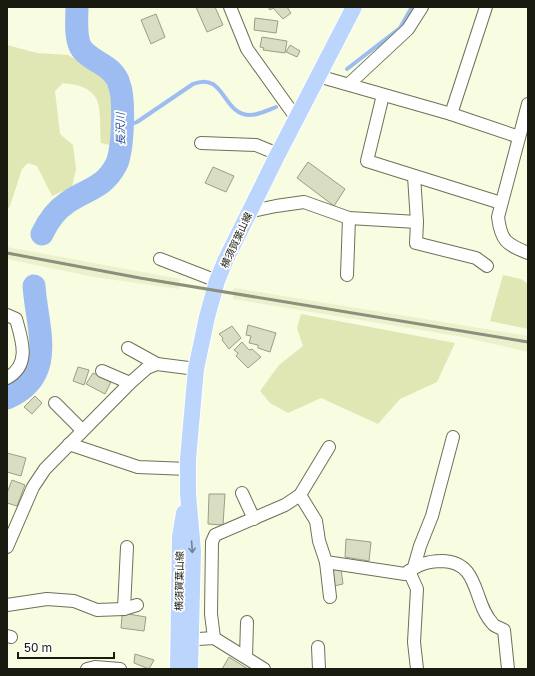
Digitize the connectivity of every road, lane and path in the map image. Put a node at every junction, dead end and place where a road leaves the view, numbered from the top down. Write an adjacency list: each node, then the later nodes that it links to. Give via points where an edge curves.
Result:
1 (230, 7): 10 (street, via 247,49)
2 (354, 7): 5 (main road, 横須賀葉山線)
3 (422, 7): 6 (street, via 408,29)
4 (486, 7): 9 (street)
5 (318, 76): 6 (street); 10 (main road, 横須賀葉山線)
6 (349, 84): 7 (street)
7 (383, 94): 9 (street); 14 (street, via 367,161)
8 (528, 104): 11 (street)
9 (451, 114): 11 (street)
10 (297, 119): 13 (main road, 横須賀葉山線)
11 (519, 136): 15 (street)
12 (201, 143): 13 (street, via 256,145)
13 (278, 154): 16 (main road, 横須賀葉山線)
14 (414, 176): 15 (street); 18 (street)
15 (501, 203): 19 (street, via 498,217 500,232 510,246)
16 (248, 212): 17 (street, via 304,202); 23 (main road, 横須賀葉山線)
17 (349, 218): 18 (street); 22 (street)
18 (417, 222): 21 (street, via 416,244 476,258)
19 (528, 253)
20 (160, 260): 23 (street)
21 (487, 266)
22 (347, 275)
23 (217, 281): 27 (main road, 横須賀葉山線)
24 (7, 315): 29 (street, via 16,319 23,345 23,356 19,367)
25 (128, 348): 26 (street)
26 (157, 364): 27 (street); 30 (street, via 147,368)
27 (196, 369): 36 (main road, 横須賀葉山線)
28 (102, 371): 30 (street)
29 (7, 378)
30 (130, 383): 32 (street)
31 (54, 403): 32 (street)
32 (82, 430): 34 (street)
33 (453, 437): 43 (street, via 432,516)
34 (69, 444): 36 (street, via 138,467); 40 (street, via 45,469 33,487)
35 (329, 447): 38 (street)
36 (188, 469): 50 (main road, 横須賀葉山線, via 193,551)
37 (242, 493): 39 (street)
38 (300, 495): 39 (street); 42 (street, via 316,521)
39 (254, 519): 49 (street, via 215,535 212,542 211,614)
40 (7, 547)
41 (127, 547): 47 (street)
42 (326, 562): 43 (street, via 405,574); 44 (street)
43 (412, 569): 59 (street, via 417,590 414,642); 60 (street, via 430,561 454,562 464,568 471,576 479,599 493,624 504,630)
44 (330, 597)
45 (7, 605): 47 (street, via 47,599 74,601 97,610)
46 (137, 605): 47 (street)
47 (124, 609)
48 (247, 622): 52 (street)
49 (214, 638): 50 (street); 52 (street)
50 (184, 640): 55 (main road, 横須賀葉山線); 56 (main road, 横須賀葉山線)
51 (318, 647): 58 (street)
52 (246, 658): 57 (street)
53 (87, 669): 54 (street)
54 (120, 669)
55 (178, 669)
56 (190, 669)
57 (264, 669)
58 (319, 669)
59 (418, 669)
60 (508, 669)

